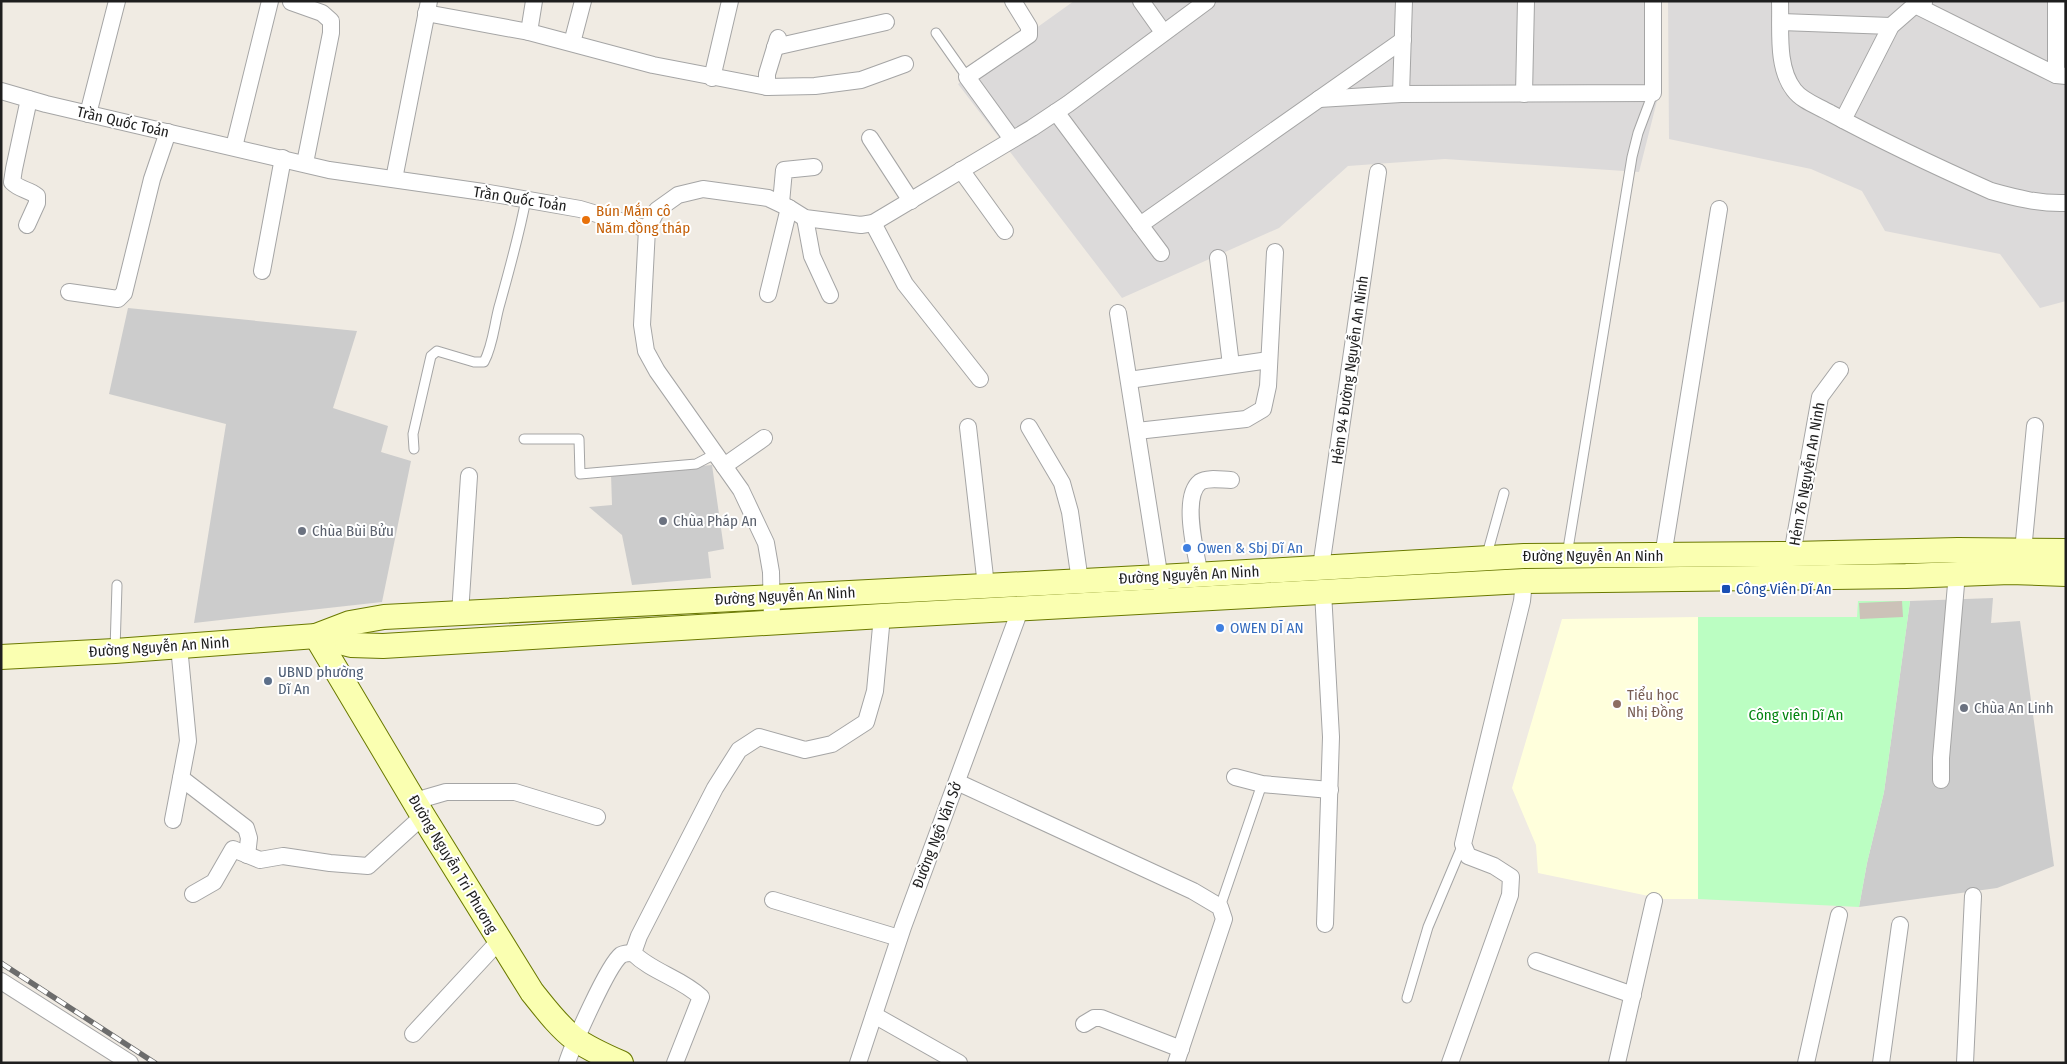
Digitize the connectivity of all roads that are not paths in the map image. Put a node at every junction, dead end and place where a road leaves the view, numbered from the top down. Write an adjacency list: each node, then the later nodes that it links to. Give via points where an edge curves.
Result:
1 (117, 1): 37 (street)
2 (270, 1): 42 (street)
3 (534, 1): 20 (street)
4 (584, 1): 24 (street)
5 (730, 1): 28 (street)
6 (1012, 1): 27 (street, via 1029,27 1029,35)
7 (1141, 1): 21 (street)
8 (1207, 1): 21 (street)
9 (1404, 1): 23 (street)
10 (1526, 1): 33 (street)
11 (1653, 1): 31 (street)
12 (1780, 1): 18 (street)
13 (2056, 1): 26 (street)
14 (291, 2): 44 (street, via 322,13 331,21)
15 (1919, 3): 19 (street); 26 (street)
16 (427, 7): 20 (street); 48 (street)
17 (886, 22): 29 (street, via 776,42 767,74)
18 (1781, 22): 19 (street); 38 (street, via 1781,52 1786,76 1794,90 1800,97)
19 (1891, 26): 38 (street)
20 (529, 32): 24 (street)
21 (1163, 32): 36 (street)
22 (936, 33): 27 (lane)
23 (1403, 40): 32 (street); 35 (street)
24 (572, 44): 28 (street)
25 (905, 64): 29 (street, via 861,80 815,86)
26 (2061, 76)
27 (967, 77): 41 (street)
28 (712, 78): 29 (street)
29 (767, 87)
30 (1, 91): 34 (street, Trần Quốc Toản)
31 (1653, 93): 33 (street); 88 (lane, via 1632,157)
32 (1401, 94): 33 (street); 35 (street)
33 (1524, 94)
34 (29, 99): 37 (street, Trần Quốc Toản); 56 (street, via 12,182 19,189 37,196)
35 (1319, 99): 57 (street)
36 (1056, 112): 41 (street); 57 (street)
37 (88, 114): 39 (street, Trần Quốc Toản)
38 (1843, 120): 51 (street, via 1992,191 2016,198)
39 (168, 132): 42 (street, Trần Quốc Toản); 64 (street, via 152,179 124,293 118,299 109,299)
40 (870, 138): 50 (street)
41 (1012, 138): 46 (street)
42 (234, 147): 43 (street, Trần Quốc Toản)
43 (283, 158): 44 (street, Trần Quốc Toản); 63 (street)
44 (305, 163): 48 (street, Trần Quốc Toản, via 329,170)
45 (814, 167): 52 (street, via 784,170)
46 (961, 170): 50 (street); 59 (street)
47 (1378, 172): 92 (street, Hẻm 94 Đường Nguyễn An Ninh)
48 (394, 179): 49 (street, Trần Quốc Toản)
49 (526, 199): 58 (street, Trần Quốc Toản, via 580,209); 79 (lane, via 490,352 484,362 437,350 431,356 413,434)
50 (911, 200): 55 (street)
51 (2066, 203)
52 (785, 205): 54 (street); 58 (street, via 768,198 703,189 678,195 657,210); 65 (street)
53 (1720, 209): 90 (street)
54 (805, 218): 55 (street, via 861,225); 66 (street, via 812,256)
55 (873, 223): 71 (street, via 905,284)
56 (27, 225)
57 (1140, 225): 61 (street)
58 (647, 229): 80 (street, via 642,325 646,351)
59 (1005, 231)
60 (1275, 252): 68 (street)
61 (1161, 253)
62 (1218, 258): 69 (street)
63 (262, 271)
64 (69, 292)
65 (768, 294)
66 (830, 295)
67 (1118, 313): 72 (street)
68 (1270, 360): 69 (street); 76 (street, via 1263,409 1246,419)
69 (1231, 365): 72 (street)
70 (1840, 370): 87 (street, Hẻm 76 Nguyễn An Ninh, via 1820,397)
71 (980, 379)
72 (1129, 380): 76 (street)
73 (2035, 426): 85 (street)
74 (968, 427): 100 (street)
75 (1029, 427): 97 (street, via 1062,483 1070,512)
76 (1137, 431): 96 (street)
77 (764, 438): 80 (street)
78 (524, 439): 80 (lane, via 580,439 580,474)
79 (414, 450)
80 (720, 460): 102 (street, via 741,490 766,544)
81 (469, 476): 105 (street)
82 (1232, 480): 95 (street, via 1206,480 1199,483 1194,492 1191,516)
83 (1504, 493): 91 (lane)
84 (1958, 550): 85 (main road, Đường Nguyễn An Ninh); 87 (main road, Đường Nguyễn An Ninh); 93 (main road)
85 (2023, 551): 86 (main road, Đường Nguyễn An Ninh)
86 (2066, 551)
87 (1792, 554): 90 (main road, Đường Nguyễn An Ninh)
88 (1568, 555): 89 (main road, Đường Nguyễn An Ninh); 90 (main road, Đường Nguyễn An Ninh)
89 (1524, 556): 91 (main road, Đường Nguyễn An Ninh); 98 (main road)
90 (1663, 556)
91 (1486, 558): 92 (main road, Đường Nguyễn An Ninh)
92 (1321, 567): 95 (main road, Đường Nguyễn An Ninh)
93 (1957, 573): 94 (main road, Đường Nguyễn An Ninh); 98 (main road, Đường Nguyễn An Ninh); 114 (street)
94 (2066, 574)
95 (1200, 575): 96 (main road, Đường Nguyễn An Ninh)
96 (1160, 577): 97 (main road, Đường Nguyễn An Ninh); 103 (street)
97 (1080, 581): 100 (main road, Đường Nguyễn An Ninh)
98 (1524, 581): 101 (main road, Đường Nguyễn An Ninh); 121 (street, via 1522,601)
99 (117, 585): 110 (lane)
100 (986, 586): 102 (main road, Đường Nguyễn An Ninh)
101 (1323, 592): 103 (main road, Đường Nguyễn An Ninh); 117 (street, via 1331,737)
102 (771, 597): 105 (main road, Đường Nguyễn An Ninh); 107 (street)
103 (1162, 600): 104 (main road, Đường Nguyễn An Ninh)
104 (1020, 610): 106 (main road, Đường Nguyễn An Ninh); 115 (street, Đường Ngô Văn Sở)
105 (460, 614): 108 (main road, Đường Nguyễn An Ninh, via 363,619)
106 (882, 616): 107 (main road, Đường Nguyễn An Ninh); 133 (street, via 875,691 866,722 832,744 805,750 759,737 739,750 715,788)
107 (772, 623): 108 (main road, Đường Nguyễn An Ninh, via 383,646 351,645)
108 (316, 636): 109 (main road, Đường Nguyễn An Ninh); 118 (main road, Đường Nguyễn Tri Phương)
109 (179, 646): 110 (main road, Đường Nguyễn An Ninh); 113 (street, via 188,741)
110 (115, 651): 111 (main road, Đường Nguyễn An Ninh)
111 (1, 657)
112 (1235, 777): 116 (street)
113 (181, 778): 120 (street); 122 (street, via 246,828 249,838)
114 (1941, 780)
115 (957, 782): 127 (street, via 1193,891); 131 (street, Đường Ngô Văn Sở)
116 (1262, 784): 117 (street); 127 (lane)
117 (1330, 790): 129 (street)
118 (419, 808): 119 (street, via 446,792 516,792); 122 (street, via 368,866 283,856 260,860); 132 (main road, Đường Nguyễn Tri Phương)
119 (597, 817)
120 (173, 820)
121 (1463, 844): 137 (lane, via 1428,927); 149 (street, via 1468,856 1511,877 1510,895)
122 (247, 855): 123 (street, via 232,849 214,882)
123 (193, 894)
124 (1973, 896): 153 (street)
125 (773, 900): 131 (street)
126 (1654, 901): 136 (street)
127 (1220, 907): 142 (street, via 1224,919)
128 (1839, 915): 151 (street)
129 (1325, 924)
130 (1900, 925): 152 (street)
131 (899, 938): 138 (street, Đường Ngô Văn Sở)
132 (500, 940): 140 (street); 141 (main road, Đường Nguyễn Tri Phương, via 532,992)
133 (633, 953): 141 (street, via 620,956); 146 (street, via 641,962 700,997)
134 (1536, 961): 136 (street)
135 (1, 981): 143 (street)
136 (1633, 995): 150 (street)
137 (1407, 998)
138 (874, 1015): 147 (street, Đường Ngô Văn Sở); 148 (street)
139 (1084, 1024): 142 (street, via 1101,1018)
140 (413, 1034)
141 (575, 1039): 144 (street); 145 (main road, Đường Nguyễn Tri Phương)
142 (1179, 1056)
143 (123, 1061)
144 (567, 1063)
145 (621, 1063)
146 (675, 1063)
147 (858, 1063)
148 (959, 1063)
149 (1450, 1063)
150 (1617, 1063)
151 (1806, 1063)
152 (1881, 1063)
153 (1965, 1063)

